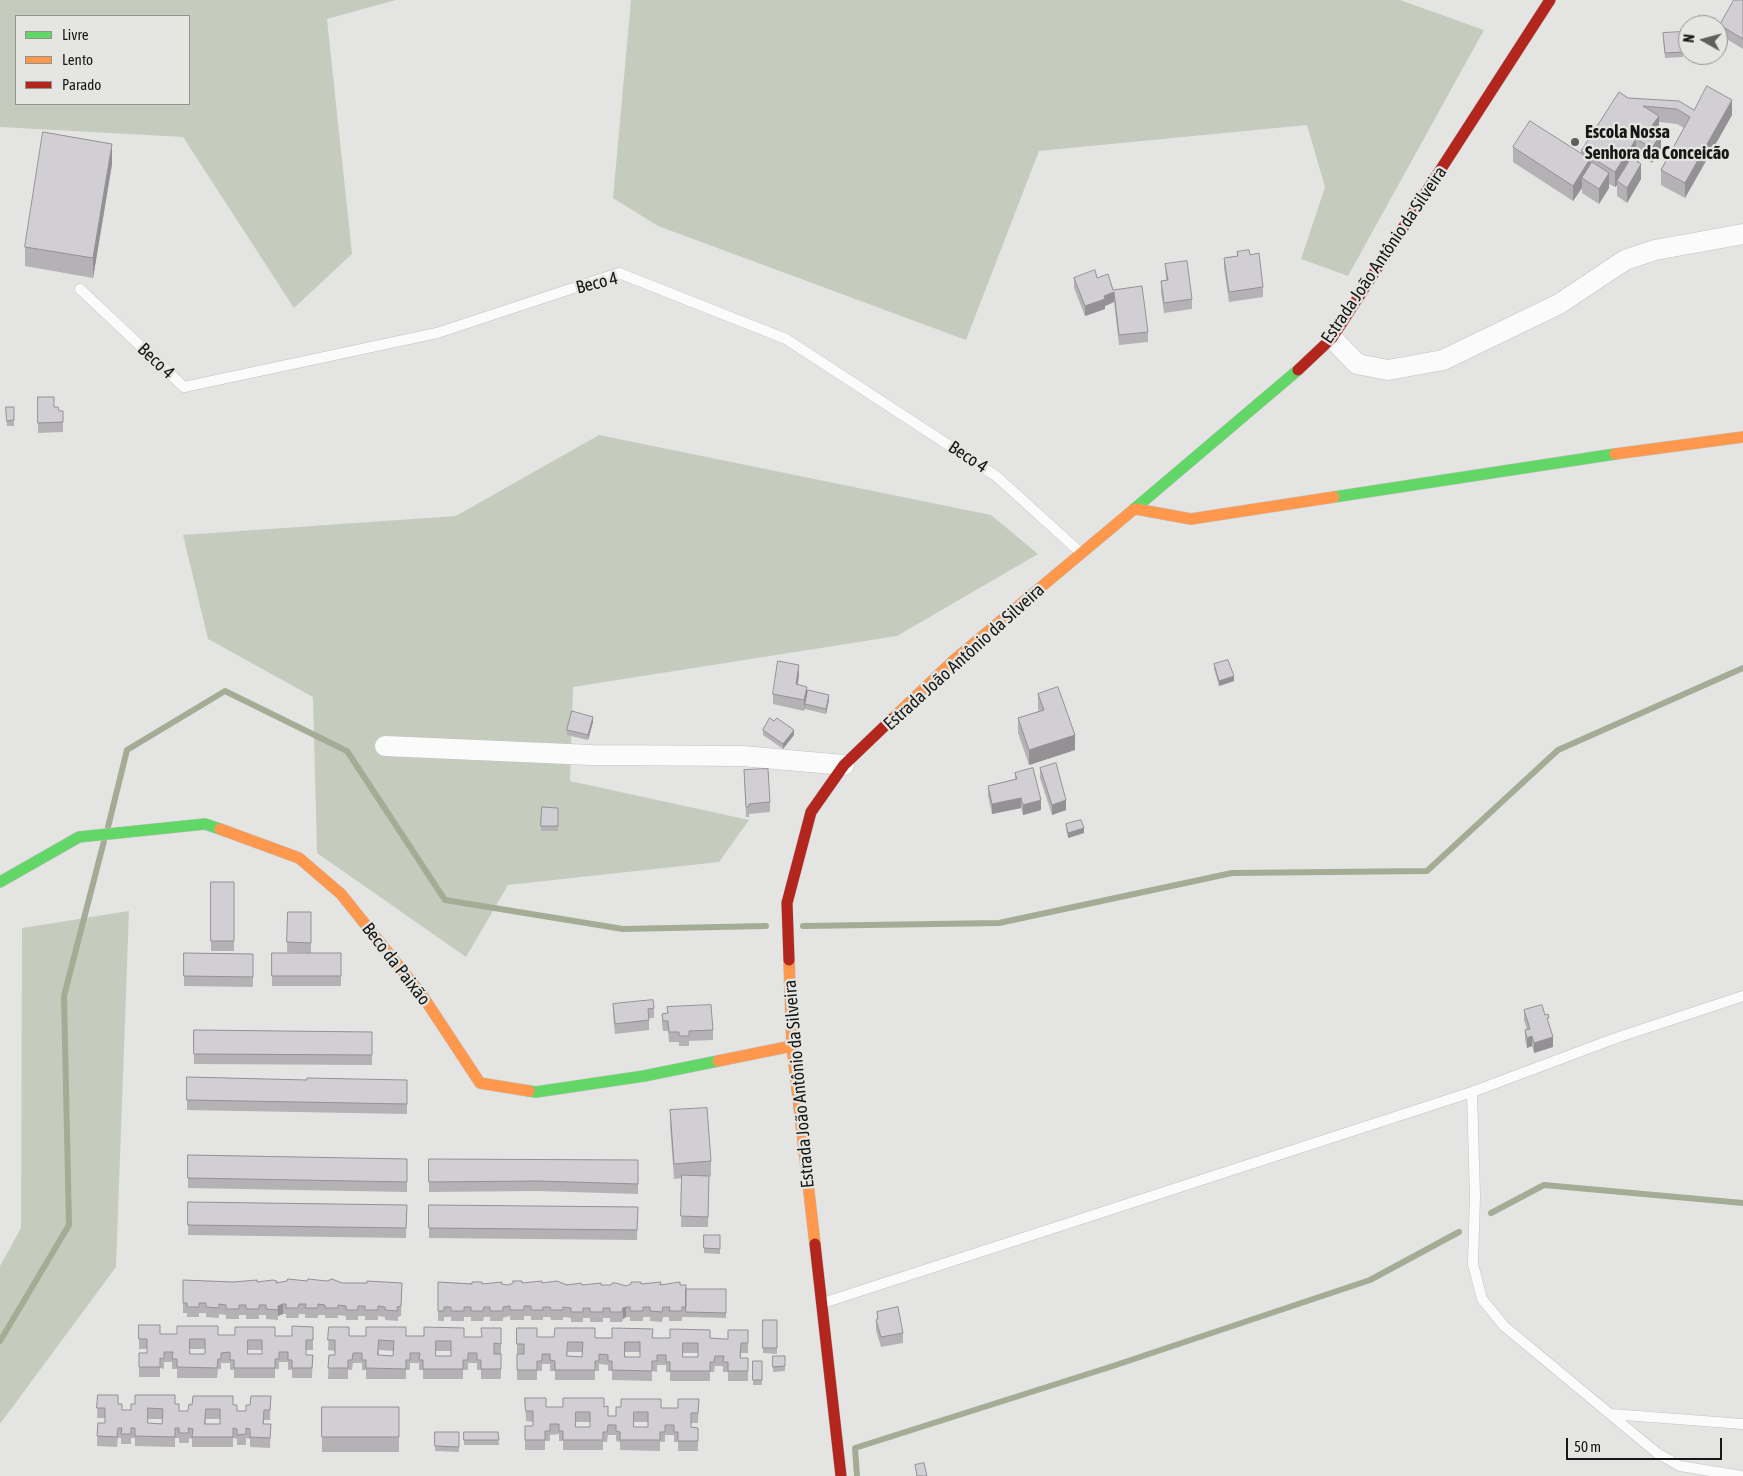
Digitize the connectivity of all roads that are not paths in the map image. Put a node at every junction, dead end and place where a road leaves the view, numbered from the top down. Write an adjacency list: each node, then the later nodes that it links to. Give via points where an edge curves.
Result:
1 (1550, 0): 4 (main road, Estrada João Antônio da Silveira)
2 (1743, 234): 4 (street, via 1655,250 1625,260 1558,304 1443,360 1388,370 1357,364)
3 (80, 290): 7 (lane, Beco 4, via 184,387 437,333 619,273 786,339 996,476)
4 (1332, 338): 6 (main road, Estrada João Antônio da Silveira, via 1278,390)
5 (1743, 436): 6 (main road, via 1190,519)
6 (1136, 509): 7 (main road, Estrada João Antônio da Silveira)
7 (1082, 554): 9 (main road, Estrada João Antônio da Silveira, via 954,660)
8 (385, 746): 9 (street, via 590,755 742,756)
9 (844, 766): 12 (main road, Estrada João Antônio da Silveira, via 811,812 787,903)
10 (0, 882): 12 (main road, Beco da Paixão, via 79,837 205,824 299,858 341,894 416,987 480,1083 536,1092 644,1076)
11 (1743, 996): 13 (lane, via 1616,1038)
12 (792, 1046): 14 (main road, Estrada João Antônio da Silveira)
13 (1472, 1092): 14 (lane); 15 (lane, via 1473,1264 1482,1299 1504,1326)
14 (822, 1303): 17 (main road, Estrada João Antônio da Silveira)
15 (1611, 1414): 16 (lane); 18 (lane, via 1657,1453 1680,1466)
16 (1743, 1424)
17 (841, 1476)
18 (1741, 1476)

